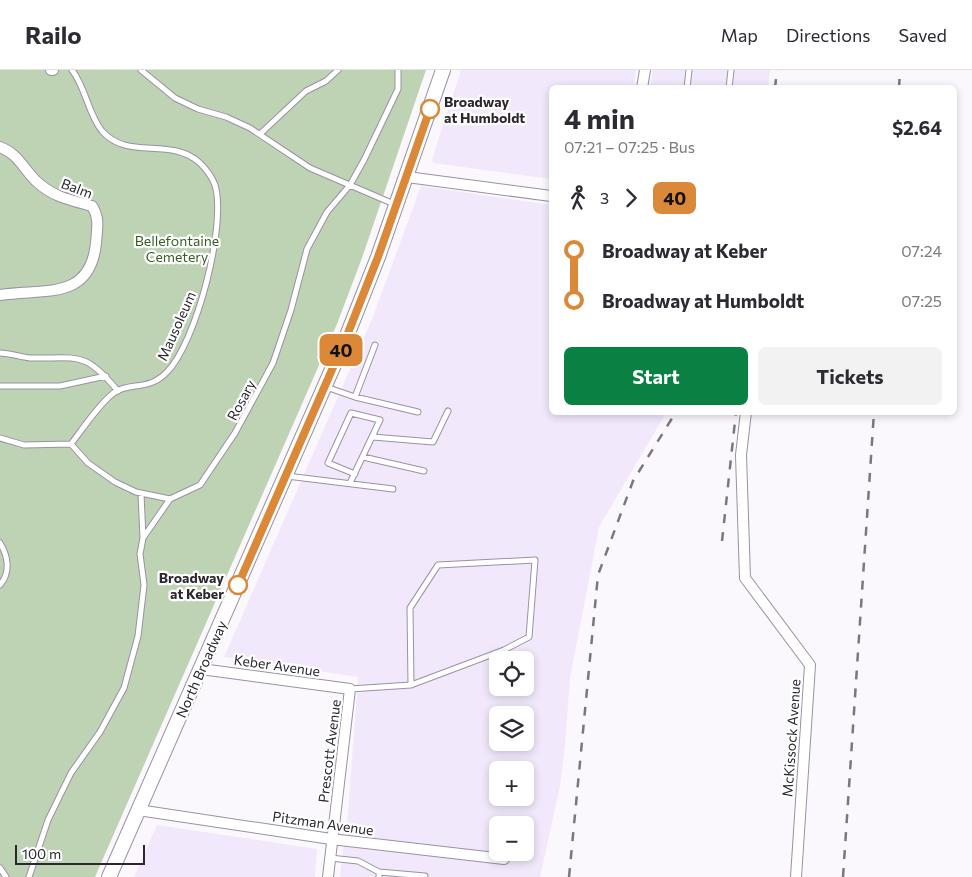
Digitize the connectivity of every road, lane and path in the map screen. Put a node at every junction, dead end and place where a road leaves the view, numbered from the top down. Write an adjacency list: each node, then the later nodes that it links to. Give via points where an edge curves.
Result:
1 (72, 70): 24 (lane, Mausoleum, via 102,131 117,144 167,148 184,153 199,162 215,185 217,210 206,282 179,353 167,372 152,383)
2 (141, 70): 12 (lane, via 154,84 175,98)
3 (338, 70): 12 (lane, via 326,81 306,91)
4 (398, 70): 15 (lane, Rosary, via 398,89)
5 (443, 70): 14 (main road, North Broadway)
6 (645, 70): 9 (street)
7 (690, 70): 10 (lane)
8 (731, 70): 11 (lane)
9 (642, 85)
10 (688, 85)
11 (729, 85)
12 (260, 134): 15 (lane, via 310,168)
13 (0, 147): 18 (street, Balm, via 18,157 35,180 50,192 60,198 92,206 98,215 95,255 77,284 67,289)
14 (407, 177): 16 (street); 17 (main road, North Broadway)
15 (350, 185): 17 (lane); 39 (lane, Rosary, via 327,212 307,249 273,363 236,433 200,485)
16 (549, 196)
17 (397, 205): 23 (main road, North Broadway)
18 (0, 295)
19 (375, 345): 25 (lane)
20 (0, 353): 21 (lane, via 81,358)
21 (106, 376): 22 (lane, via 60,386); 24 (lane)
22 (0, 386)
23 (325, 387): 25 (lane); 35 (main road, North Broadway)
24 (118, 391): 31 (lane)
25 (355, 397): 27 (lane)
26 (448, 411): 29 (lane, via 433,442)
27 (418, 412)
28 (746, 415): 57 (street, McKissock Avenue, via 741,455 745,578 810,665)
29 (372, 437): 32 (lane); 34 (lane, via 380,420 351,413 328,463)
30 (0, 438): 31 (lane, via 24,444)
31 (71, 444): 38 (lane, via 88,463 115,482)
32 (363, 457): 33 (lane); 34 (lane)
33 (424, 471)
34 (355, 474): 36 (lane)
35 (286, 476): 36 (lane); 43 (main road, North Broadway)
36 (350, 483): 37 (lane)
37 (393, 489)
38 (141, 494): 39 (lane); 40 (lane)
39 (170, 499): 40 (lane)
40 (142, 538): 54 (lane, via 140,554 144,586 138,636 124,688 72,773 48,820)
41 (0, 543): 42 (lane, via 6,553 8,572)
42 (0, 585)
43 (201, 669): 45 (street, Keber Avenue); 46 (main road, North Broadway)
44 (411, 685): 44 (lane, via 504,650 529,637 535,560 438,565 410,608); 45 (lane)
45 (350, 688): 47 (street, Prescott Avenue)
46 (138, 810): 47 (street, Pitzman Avenue); 55 (main road, North Broadway)
47 (332, 839): 48 (street, Pitzman Avenue); 49 (street, Prescott Avenue)
48 (489, 856)
49 (329, 858): 51 (lane, via 358,861); 56 (street, Prescott Avenue)
50 (0, 868): 53 (lane)
51 (379, 874): 52 (lane)
52 (425, 876)
53 (6, 877)
54 (29, 877)
55 (109, 877)
56 (328, 877)
57 (796, 877)

